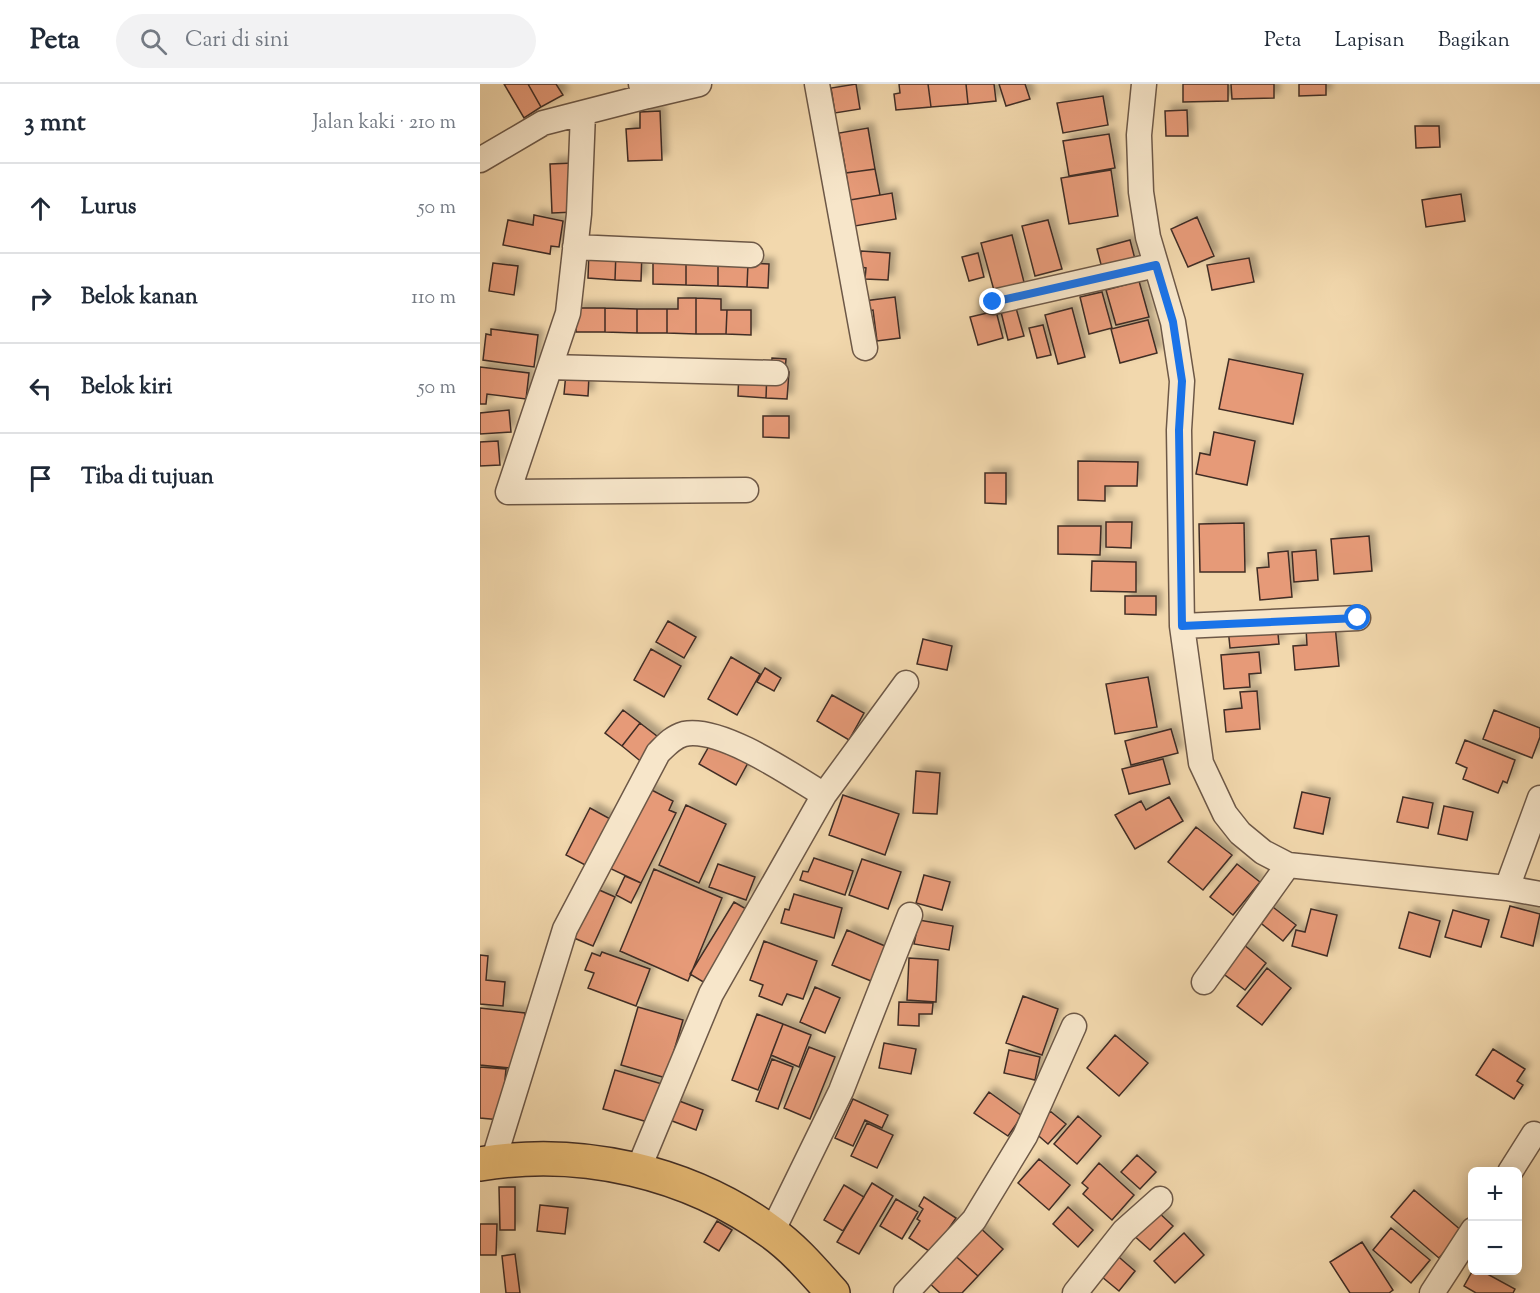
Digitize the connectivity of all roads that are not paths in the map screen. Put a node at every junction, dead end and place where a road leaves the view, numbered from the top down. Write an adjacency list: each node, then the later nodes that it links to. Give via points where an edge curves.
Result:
1 (699, 84): 4 (street)
2 (817, 84): 11 (street)
3 (1144, 84): 9 (street, via 1139,135 1141,192)
4 (645, 90): 5 (street)
5 (583, 113): 6 (street, via 543,123); 7 (street)
6 (480, 160)
7 (575, 247): 8 (street); 12 (street, via 568,313)
8 (751, 255)
9 (1156, 265): 10 (street); 16 (street, via 1171,314 1182,381)
10 (993, 302)
11 (865, 348)
12 (550, 367): 13 (street); 14 (street, via 508,492)
13 (776, 373)
14 (746, 490)
15 (1358, 618): 16 (street)
16 (1182, 626): 20 (street, via 1201,763 1225,814 1240,833 1263,852)
17 (906, 683): 18 (street)
18 (824, 795): 27 (street, via 742,746 697,734 672,739 658,753 565,929); 29 (street, via 711,994)
19 (1540, 798): 21 (street)
20 (1288, 865): 21 (street); 24 (street)
21 (1507, 888): 22 (street)
22 (1540, 894)
23 (910, 915): 31 (street, via 841,1091)
24 (1204, 982)
25 (1074, 1026): 34 (street, via 1025,1136 974,1220)
26 (1534, 1134): 28 (street)
27 (487, 1163): 29 (highway, via 564,1160)
28 (1513, 1167)
29 (638, 1170): 31 (highway, via 692,1187)
30 (1160, 1199): 35 (street, via 1124,1231)
31 (772, 1232): 33 (highway)
32 (1468, 1238): 36 (street)
33 (833, 1293)
34 (906, 1293)
35 (1075, 1293)
36 (1432, 1293)

